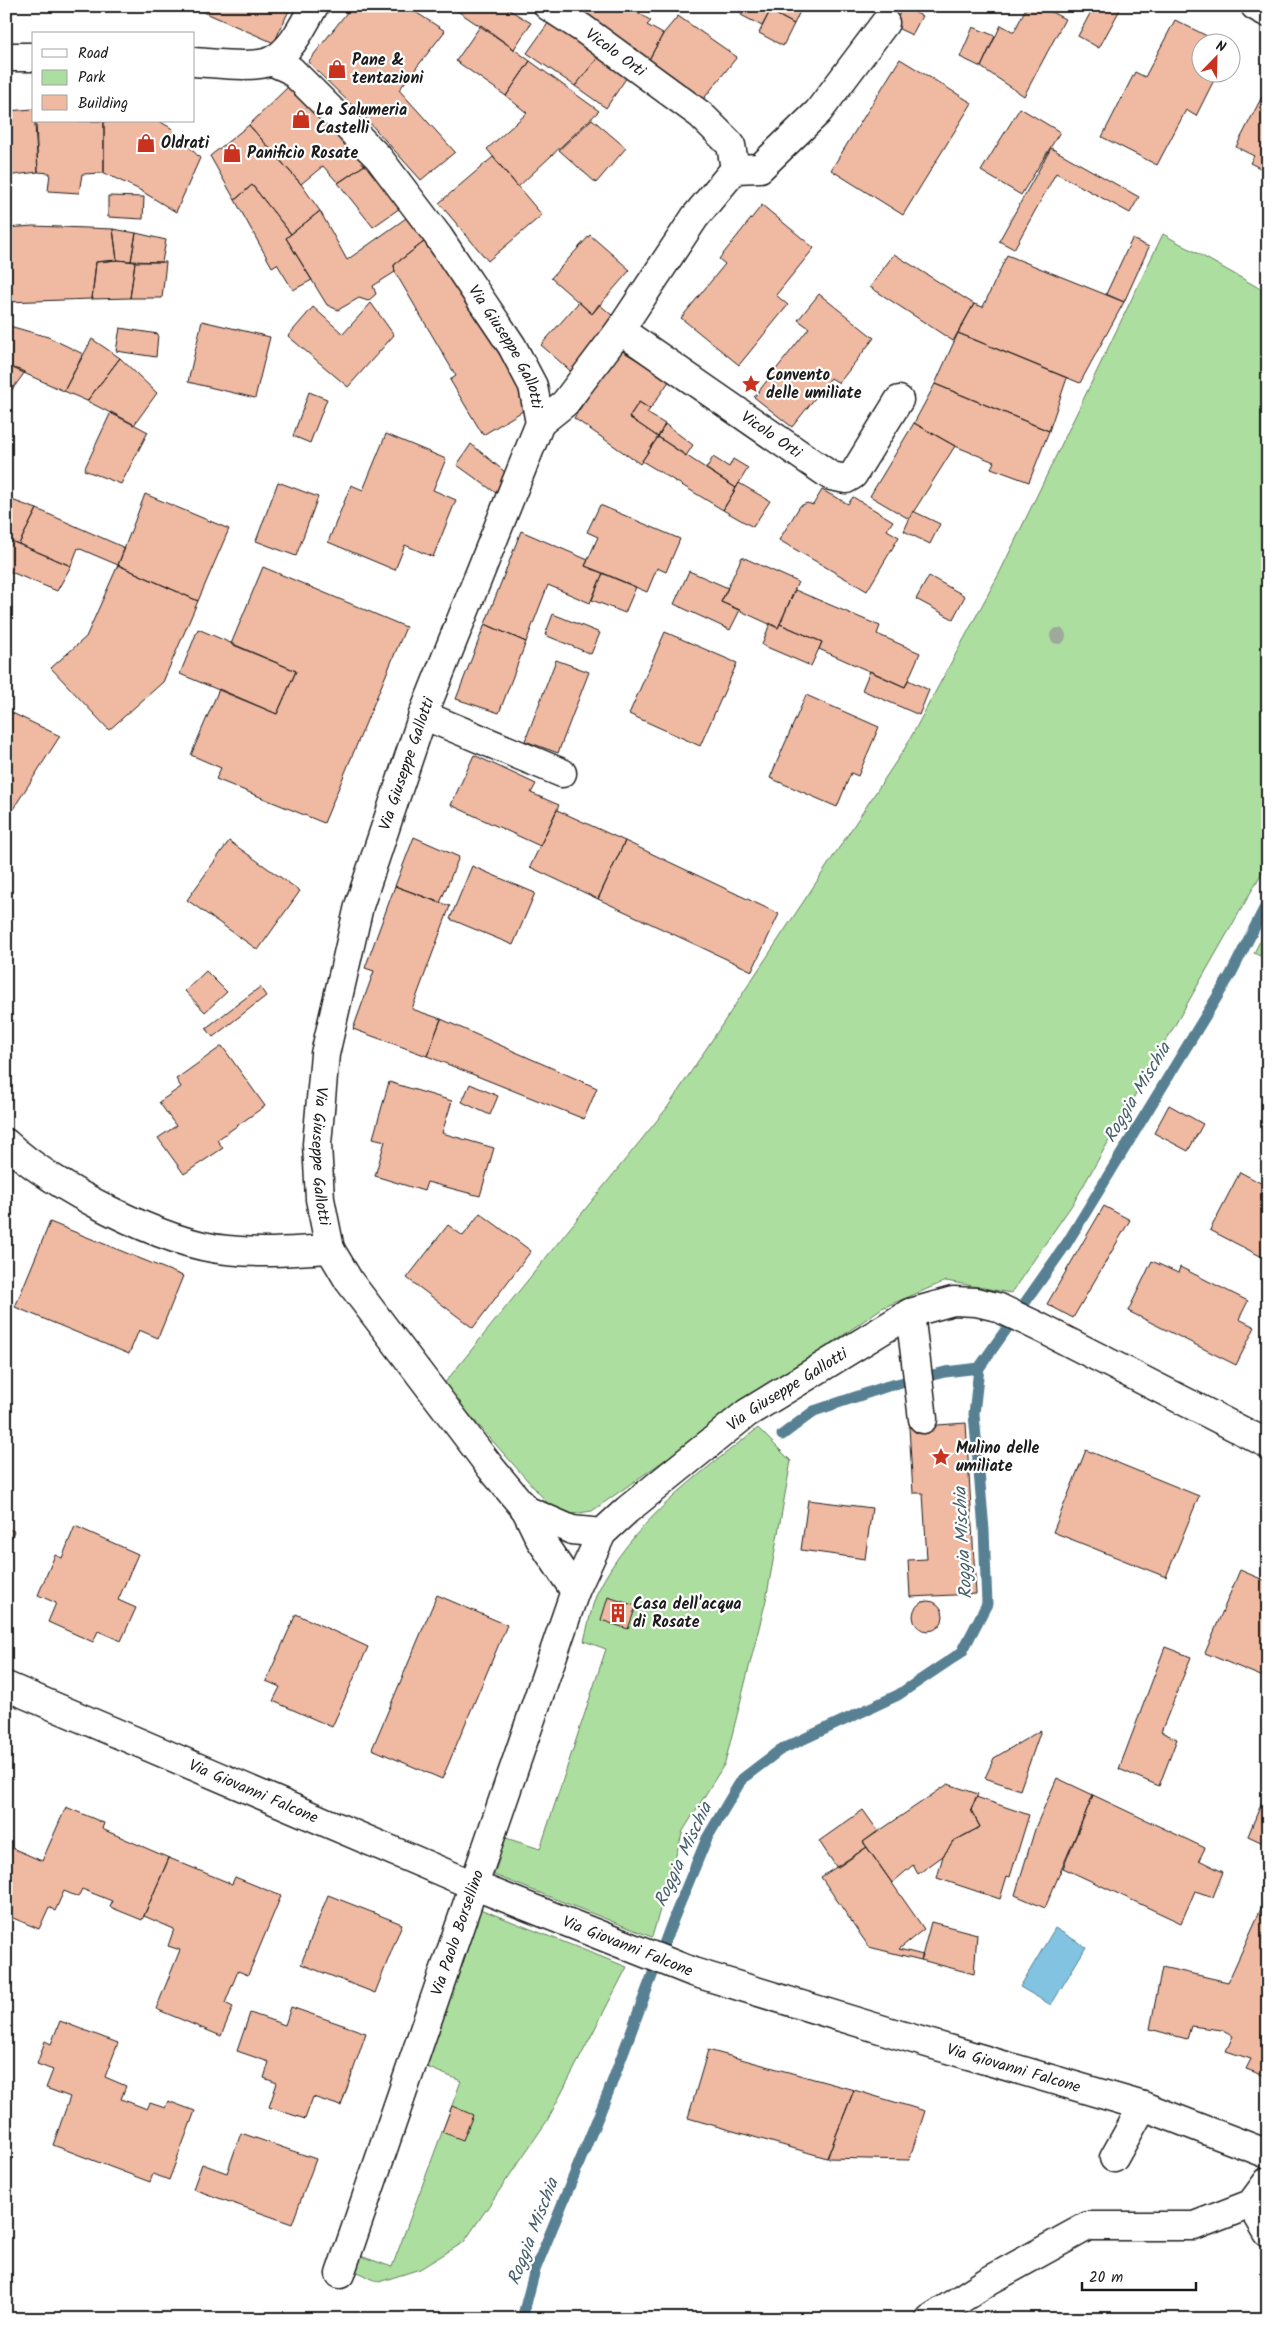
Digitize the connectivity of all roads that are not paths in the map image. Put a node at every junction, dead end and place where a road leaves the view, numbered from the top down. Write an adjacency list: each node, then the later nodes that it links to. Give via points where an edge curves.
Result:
1 (314, 6): 8 (street, via 296,38)
2 (548, 6): 10 (street, Vicolo Orti, via 701,116 731,145)
3 (1255, 6): 4 (street)
4 (1268, 13)
5 (885, 23): 10 (street, via 806,125 760,168)
6 (6, 57): 7 (street)
7 (32, 57)
8 (271, 61): 9 (street, via 250,64); 13 (street, Via Giuseppe Gallotti, via 291,70 378,156 420,212 512,346 532,386)
9 (195, 62)
10 (735, 170): 11 (street, via 696,217)
11 (620, 330): 12 (street, Vicolo Orti, via 831,476 846,479 853,475); 13 (street, via 565,403)
12 (899, 400)
13 (540, 423): 14 (street, Via Giuseppe Gallotti)
14 (423, 715): 15 (street); 17 (street, Via Giuseppe Gallotti, via 359,906 325,1054 317,1144 320,1199)
15 (562, 773)
16 (6, 1143): 17 (street, via 51,1178 130,1220 173,1238 243,1252)
17 (330, 1248): 23 (street, Via Giuseppe Gallotti, via 349,1281)
18 (910, 1313): 19 (street); 21 (street, Via Giuseppe Gallotti, via 953,1301 976,1302 997,1308); 24 (street, Via Giuseppe Gallotti, via 747,1413)
19 (921, 1408)
20 (1268, 1419): 21 (street)
21 (1242, 1431): 22 (street)
22 (1268, 1444)
23 (526, 1510): 24 (street, Via Giuseppe Gallotti, via 572,1530); 25 (street, Via Giuseppe Gallotti, via 540,1539)
24 (602, 1533): 25 (street, Via Giuseppe Gallotti)
25 (575, 1591): 27 (street, Via Paolo Borsellino)
26 (6, 1686): 27 (street, Via Giovanni Falcone)
27 (473, 1885): 28 (street, Via Giovanni Falcone, via 673,1965); 34 (street, Via Paolo Borsellino)
28 (1143, 2106): 29 (street, Via Giovanni Falcone); 30 (street)
29 (1268, 2154)
30 (1114, 2158)
31 (1268, 2181): 32 (street)
32 (1251, 2204): 33 (street); 35 (street, via 1194,2226 1088,2226 990,2280)
33 (1268, 2233)
34 (340, 2274)
35 (930, 2319)

